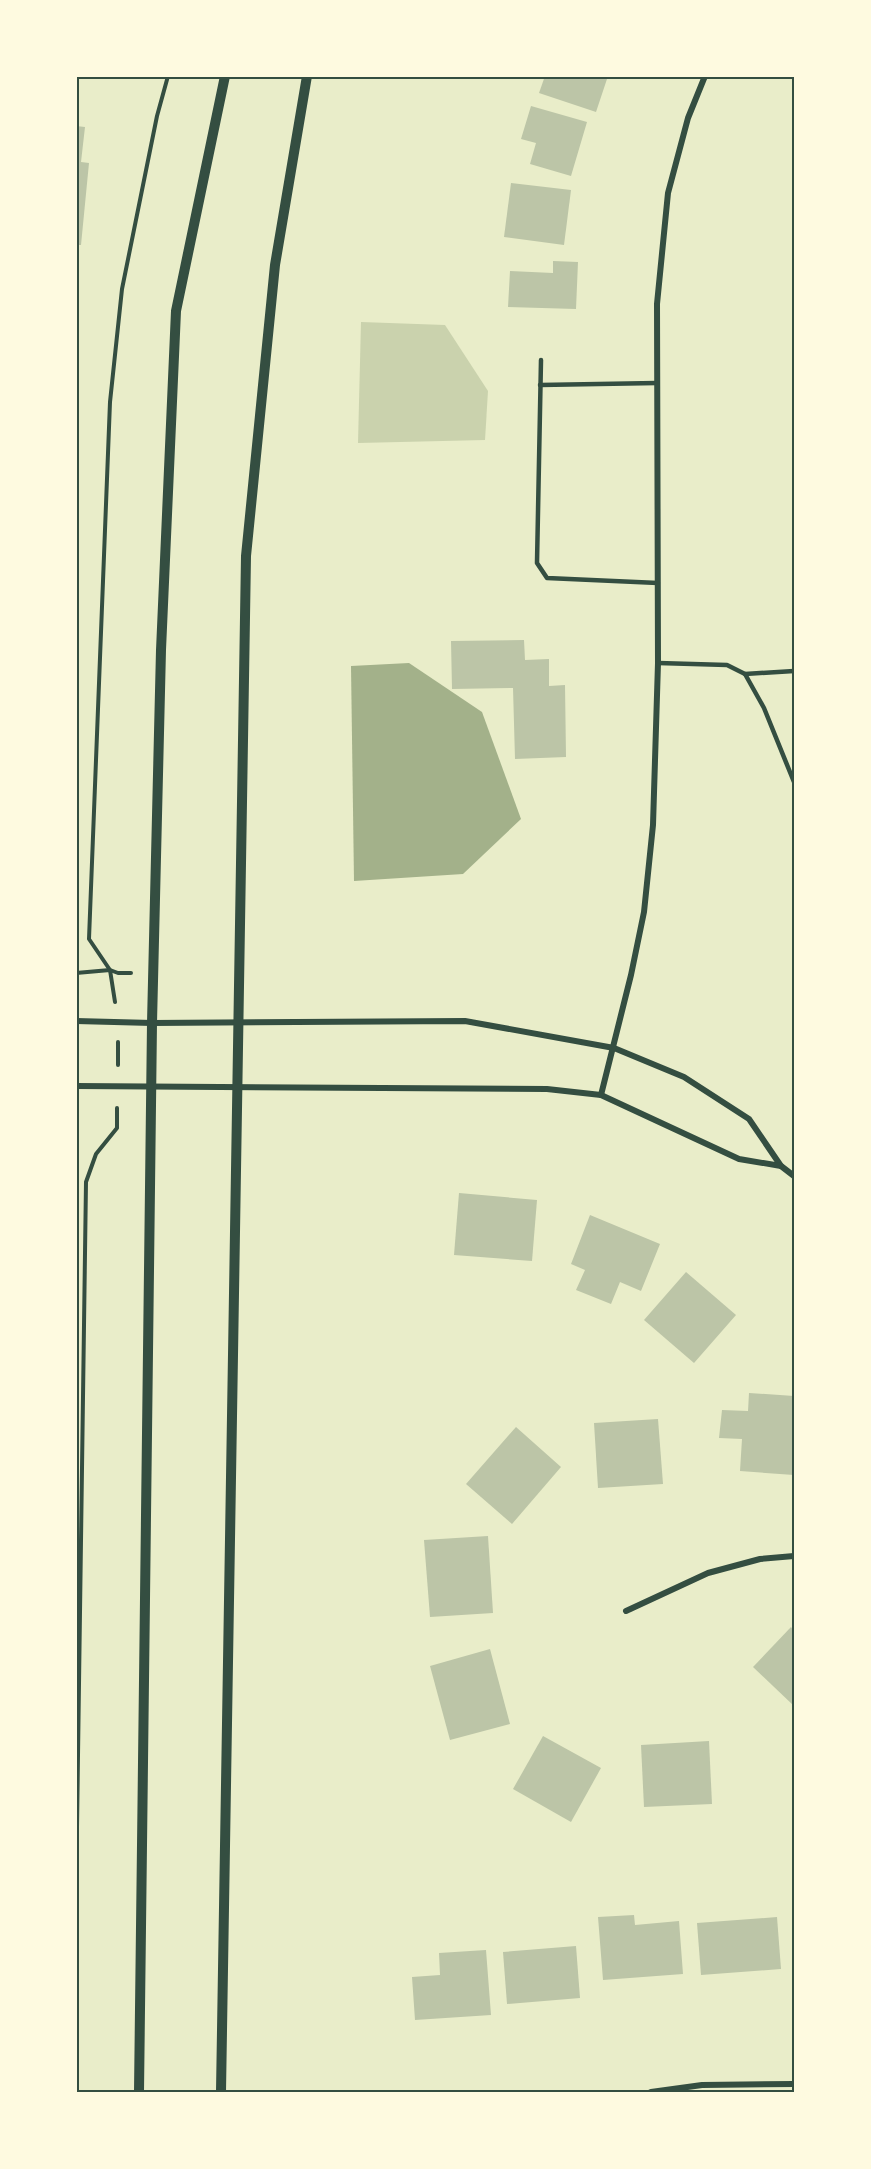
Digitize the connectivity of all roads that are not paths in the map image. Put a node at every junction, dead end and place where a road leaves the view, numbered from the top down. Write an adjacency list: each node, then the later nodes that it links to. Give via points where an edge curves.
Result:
1 (225, 76): 13 (street, via 176,311 161,650)
2 (307, 76): 14 (street, via 274,265 246,556)
3 (705, 76): 5 (street, via 688,118 668,193 657,304)
4 (541, 360): 6 (lane)
5 (657, 383): 6 (lane); 7 (street)
6 (540, 385): 7 (lane, via 537,564 547,578)
7 (658, 583): 8 (street)
8 (658, 663): 10 (lane, via 727,665); 15 (street, via 652,825 644,912)
9 (795, 670): 10 (lane)
10 (745, 674): 11 (lane)
11 (795, 782)
12 (76, 1021): 13 (street)
13 (152, 1023): 14 (street); 17 (street)
14 (239, 1023): 15 (street, via 465,1021); 18 (street)
15 (614, 1048): 19 (street); 20 (street, via 684,1077 749,1119)
16 (76, 1086): 17 (street)
17 (151, 1087): 18 (street); 25 (street)
18 (237, 1088): 19 (street, via 548,1089); 26 (street)
19 (601, 1095): 20 (street, via 739,1159)
20 (781, 1166): 21 (street)
21 (795, 1176)
22 (795, 1556): 23 (street, via 760,1558 708,1573)
23 (626, 1611)
24 (795, 2084): 27 (street, via 702,2085)
25 (139, 2092)
26 (221, 2092)
27 (651, 2092)

